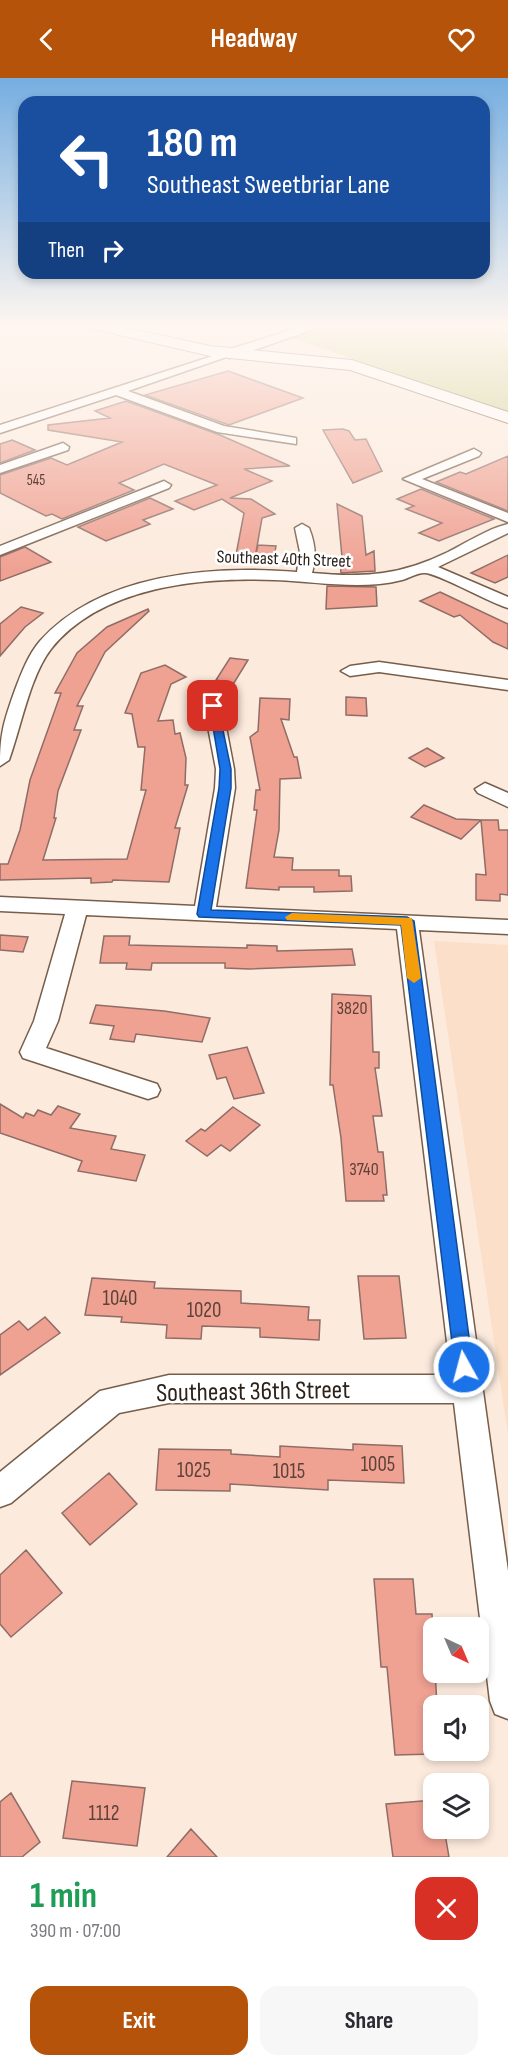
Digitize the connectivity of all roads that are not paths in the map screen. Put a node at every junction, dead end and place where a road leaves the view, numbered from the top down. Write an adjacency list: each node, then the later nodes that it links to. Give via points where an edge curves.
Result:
1 (65, 407): 5 (street)
2 (162, 407): 6 (street, via 221,429)
3 (476, 407): 4 (main road)
4 (508, 418)
5 (0, 429)
6 (291, 441)
7 (63, 447): 9 (street)
8 (474, 453): 11 (street, via 410,479)
9 (0, 469)
10 (164, 485): 14 (street)
11 (508, 518)
12 (302, 528): 16 (street, via 308,540)
13 (508, 528): 15 (street, Southeast 40th Street)
14 (0, 551)
15 (424, 567): 16 (street, Southeast 40th Street, via 396,577 367,581); 17 (street)
16 (303, 577): 21 (street, Southeast 40th Street, via 234,575 187,579 138,590 84,614 44,647)
17 (508, 603)
18 (350, 671): 19 (street, via 380,667)
19 (508, 685)
20 (213, 706): 26 (street, via 225,788)
21 (0, 760)
22 (485, 789): 23 (street)
23 (508, 801)
24 (0, 904): 25 (street)
25 (78, 909): 26 (street); 29 (street, via 46,1021 32,1052)
26 (204, 914): 27 (street)
27 (407, 921): 28 (street); 30 (street)
28 (508, 927)
29 (148, 1090)
30 (467, 1389): 31 (street, Southeast 36th Street, via 109,1392); 32 (street)
31 (0, 1492)
32 (508, 1701)

